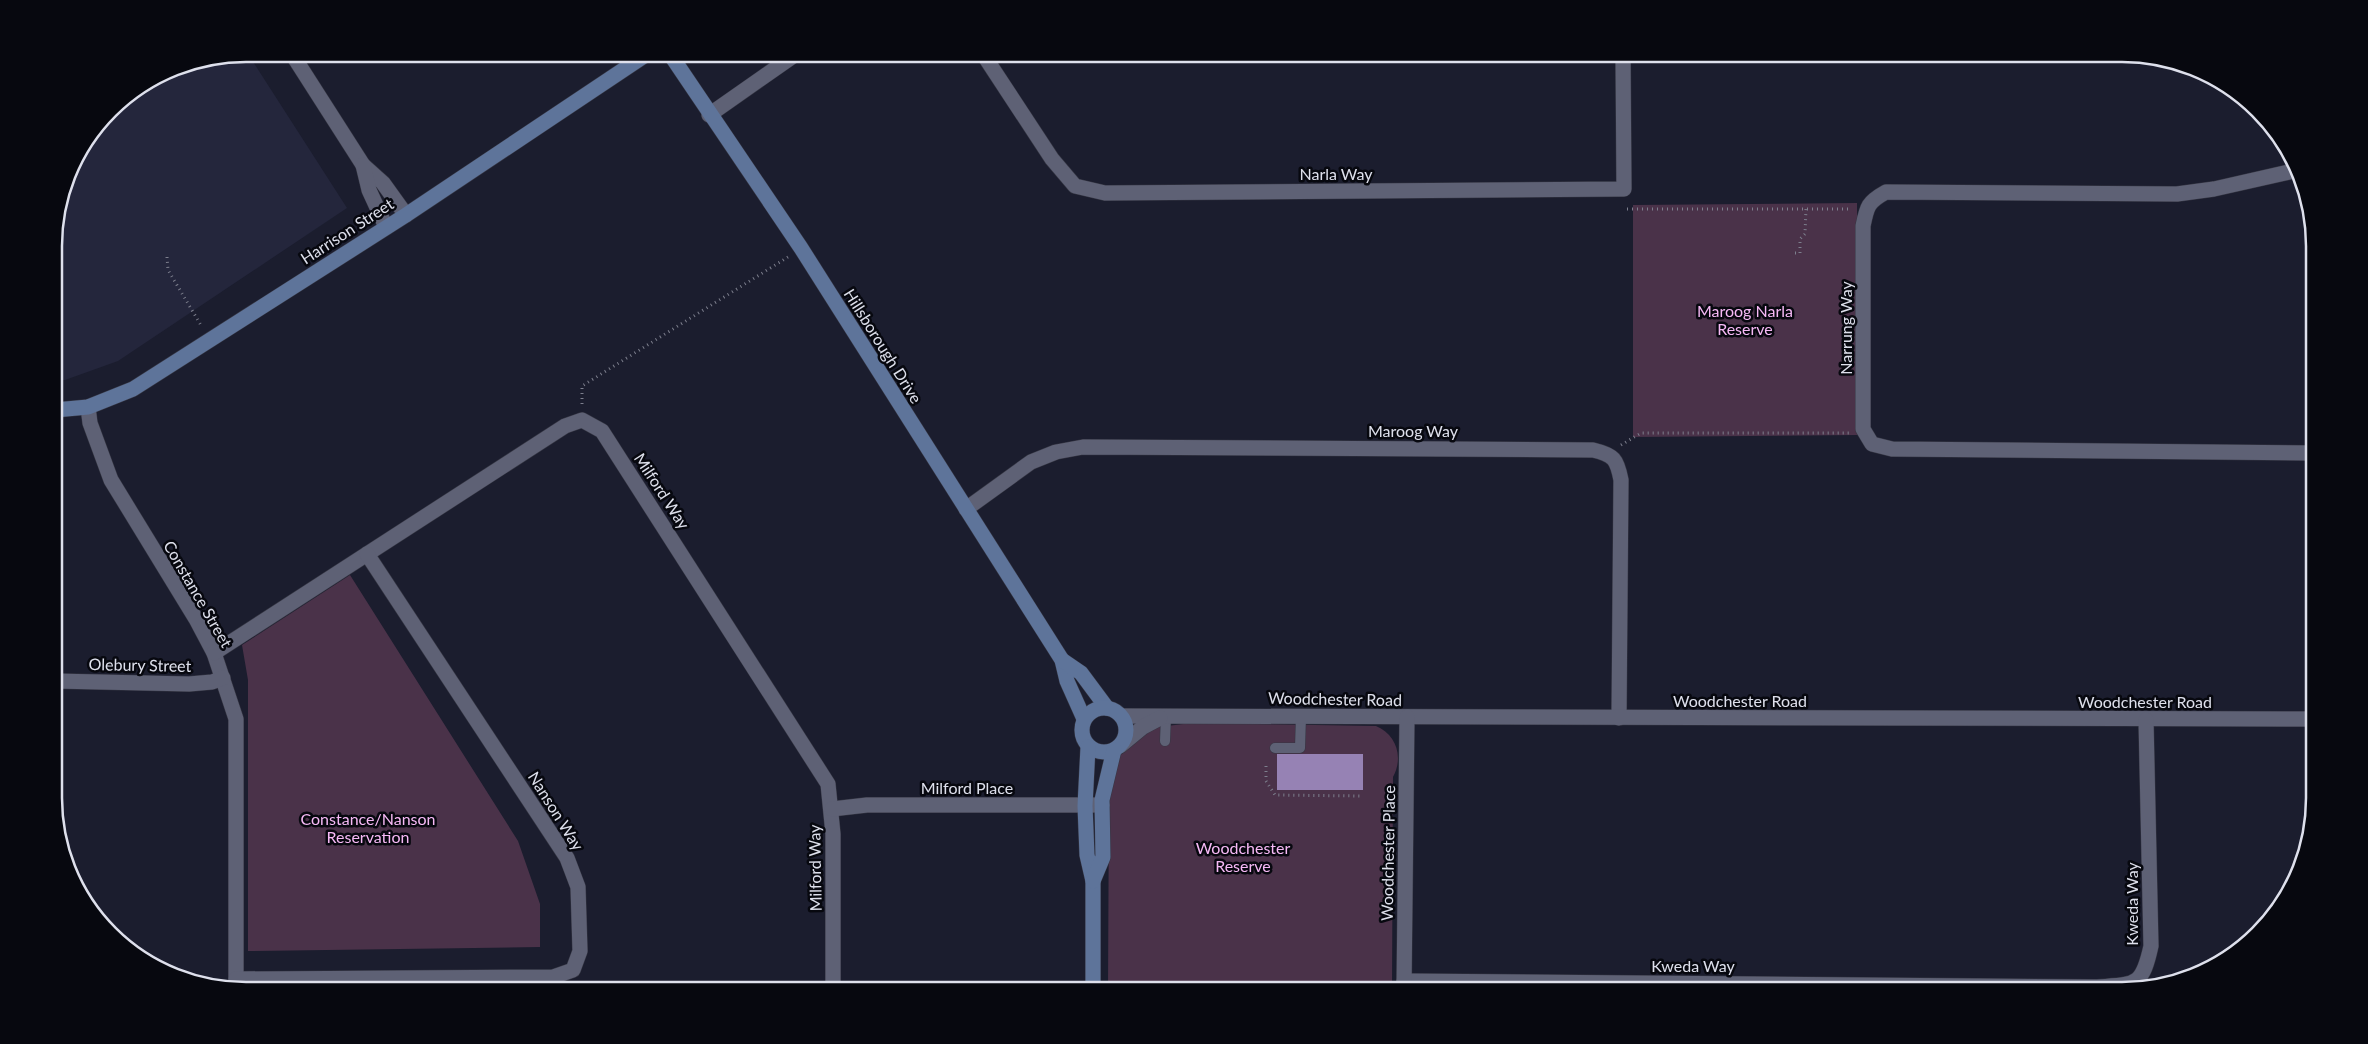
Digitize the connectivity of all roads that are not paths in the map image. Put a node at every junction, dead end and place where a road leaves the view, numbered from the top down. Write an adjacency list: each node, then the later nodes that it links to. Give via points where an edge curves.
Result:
1 (297, 62): 8 (street)
2 (634, 62): 10 (street, Harrison Street)
3 (675, 62): 7 (street, Hillsborough Drive)
4 (785, 62): 7 (street)
5 (988, 62): 6 (street, Narla Way, via 1052,160 1076,186 1115,192 1624,189)
6 (1623, 62)
7 (709, 115): 15 (street, Hillsborough Drive, via 801,248)
8 (363, 165): 10 (street, via 383,183); 11 (street, via 369,190)
9 (2290, 172): 14 (street, Narrung Way, via 2177,194 1886,192 1872,200 1866,209 1863,226 1864,433 1872,444 1892,449)
10 (406, 215): 11 (street, Harrison Street)
11 (386, 227): 12 (street, Harrison Street, via 133,389)
12 (88, 408): 13 (street, Harrison Street); 17 (street, Constance Street, via 90,423 111,480)
13 (62, 410)
14 (2306, 453)
15 (966, 509): 18 (street, Hillsborough Drive); 26 (street, Maroog Way, via 1031,462 1056,452 1083,447 1593,450 1607,453 1618,463 1621,480)
16 (367, 554): 17 (street); 36 (street, Milford Way, via 565,426 582,420 602,431 828,784); 40 (street, Nanson Way, via 566,858 578,887 580,951 572,970 553,977)
17 (214, 652): 19 (street, Constance Street)
18 (1062, 660): 21 (street, Hillsborough Drive, via 1081,673); 27 (street, Hillsborough Drive)
19 (223, 678): 20 (street, Olebury Street, via 188,684); 38 (street, Constance Street, via 236,719)
20 (62, 681)
21 (1107, 708): 23 (street); 27 (street, via 1090,713)
22 (1166, 715): 23 (street, Woodchester Road); 24 (street, Woodchester Road); 30 (lane); 32 (street, Woodchester Road, via 1143,727)
23 (1121, 716): 32 (street, via 1126,731)
24 (1301, 716): 25 (street, Woodchester Road); 33 (lane, via 1300,748)
25 (1407, 717): 26 (street, Woodchester Road); 43 (street, Woodchester Place)
26 (1619, 718): 29 (street, Woodchester Road)
27 (1084, 719): 31 (street, via 1081,729)
28 (2306, 719): 29 (street, Woodchester Road)
29 (2146, 720): 39 (street, Kweda Way, via 2151,946 2146,968)
30 (1165, 741)
31 (1088, 746): 32 (street, via 1098,752); 35 (street)
32 (1117, 748): 34 (street, via 1104,785)
33 (1275, 748)
34 (1102, 805): 35 (street, Milford Place); 37 (street, via 1103,857)
35 (1085, 806): 36 (street, Milford Place, via 867,805); 37 (street, via 1087,856)
36 (832, 809): 41 (street, Milford Way)
37 (1093, 881): 42 (street)
38 (236, 981)
39 (2136, 981)
40 (327, 982)
41 (833, 982)
42 (1093, 982)
43 (1404, 982)

